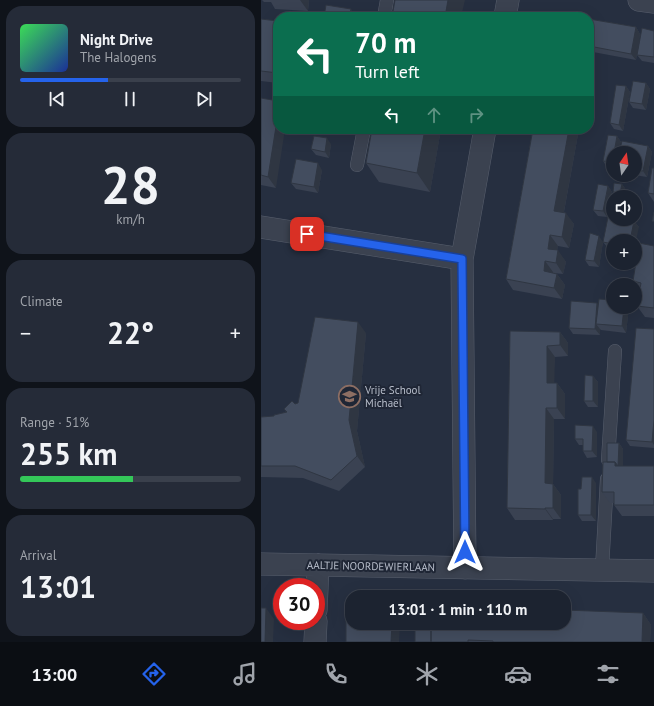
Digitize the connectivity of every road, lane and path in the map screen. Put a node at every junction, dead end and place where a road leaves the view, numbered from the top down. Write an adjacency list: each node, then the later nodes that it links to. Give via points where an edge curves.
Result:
1 (387, 0): 5 (lane)
2 (507, 0): 6 (street)
3 (639, 0): 4 (street)
4 (654, 2)
5 (385, 12)
6 (506, 12)
7 (363, 134): 9 (lane)
8 (484, 134): 11 (street)
9 (357, 165)
10 (261, 227): 11 (street)
11 (462, 259): 15 (street)
12 (615, 351): 16 (lane)
13 (261, 564): 14 (street, AALTJE NOORDEWIERLAAN)
14 (318, 565): 15 (street, AALTJE NOORDEWIERLAAN); 18 (street)
15 (465, 568): 16 (street, AALTJE NOORDEWIERLAAN)
16 (602, 569): 17 (street, AALTJE NOORDEWIERLAAN)
17 (654, 571)
18 (317, 578)
19 (315, 630): 20 (street)
20 (315, 642)

